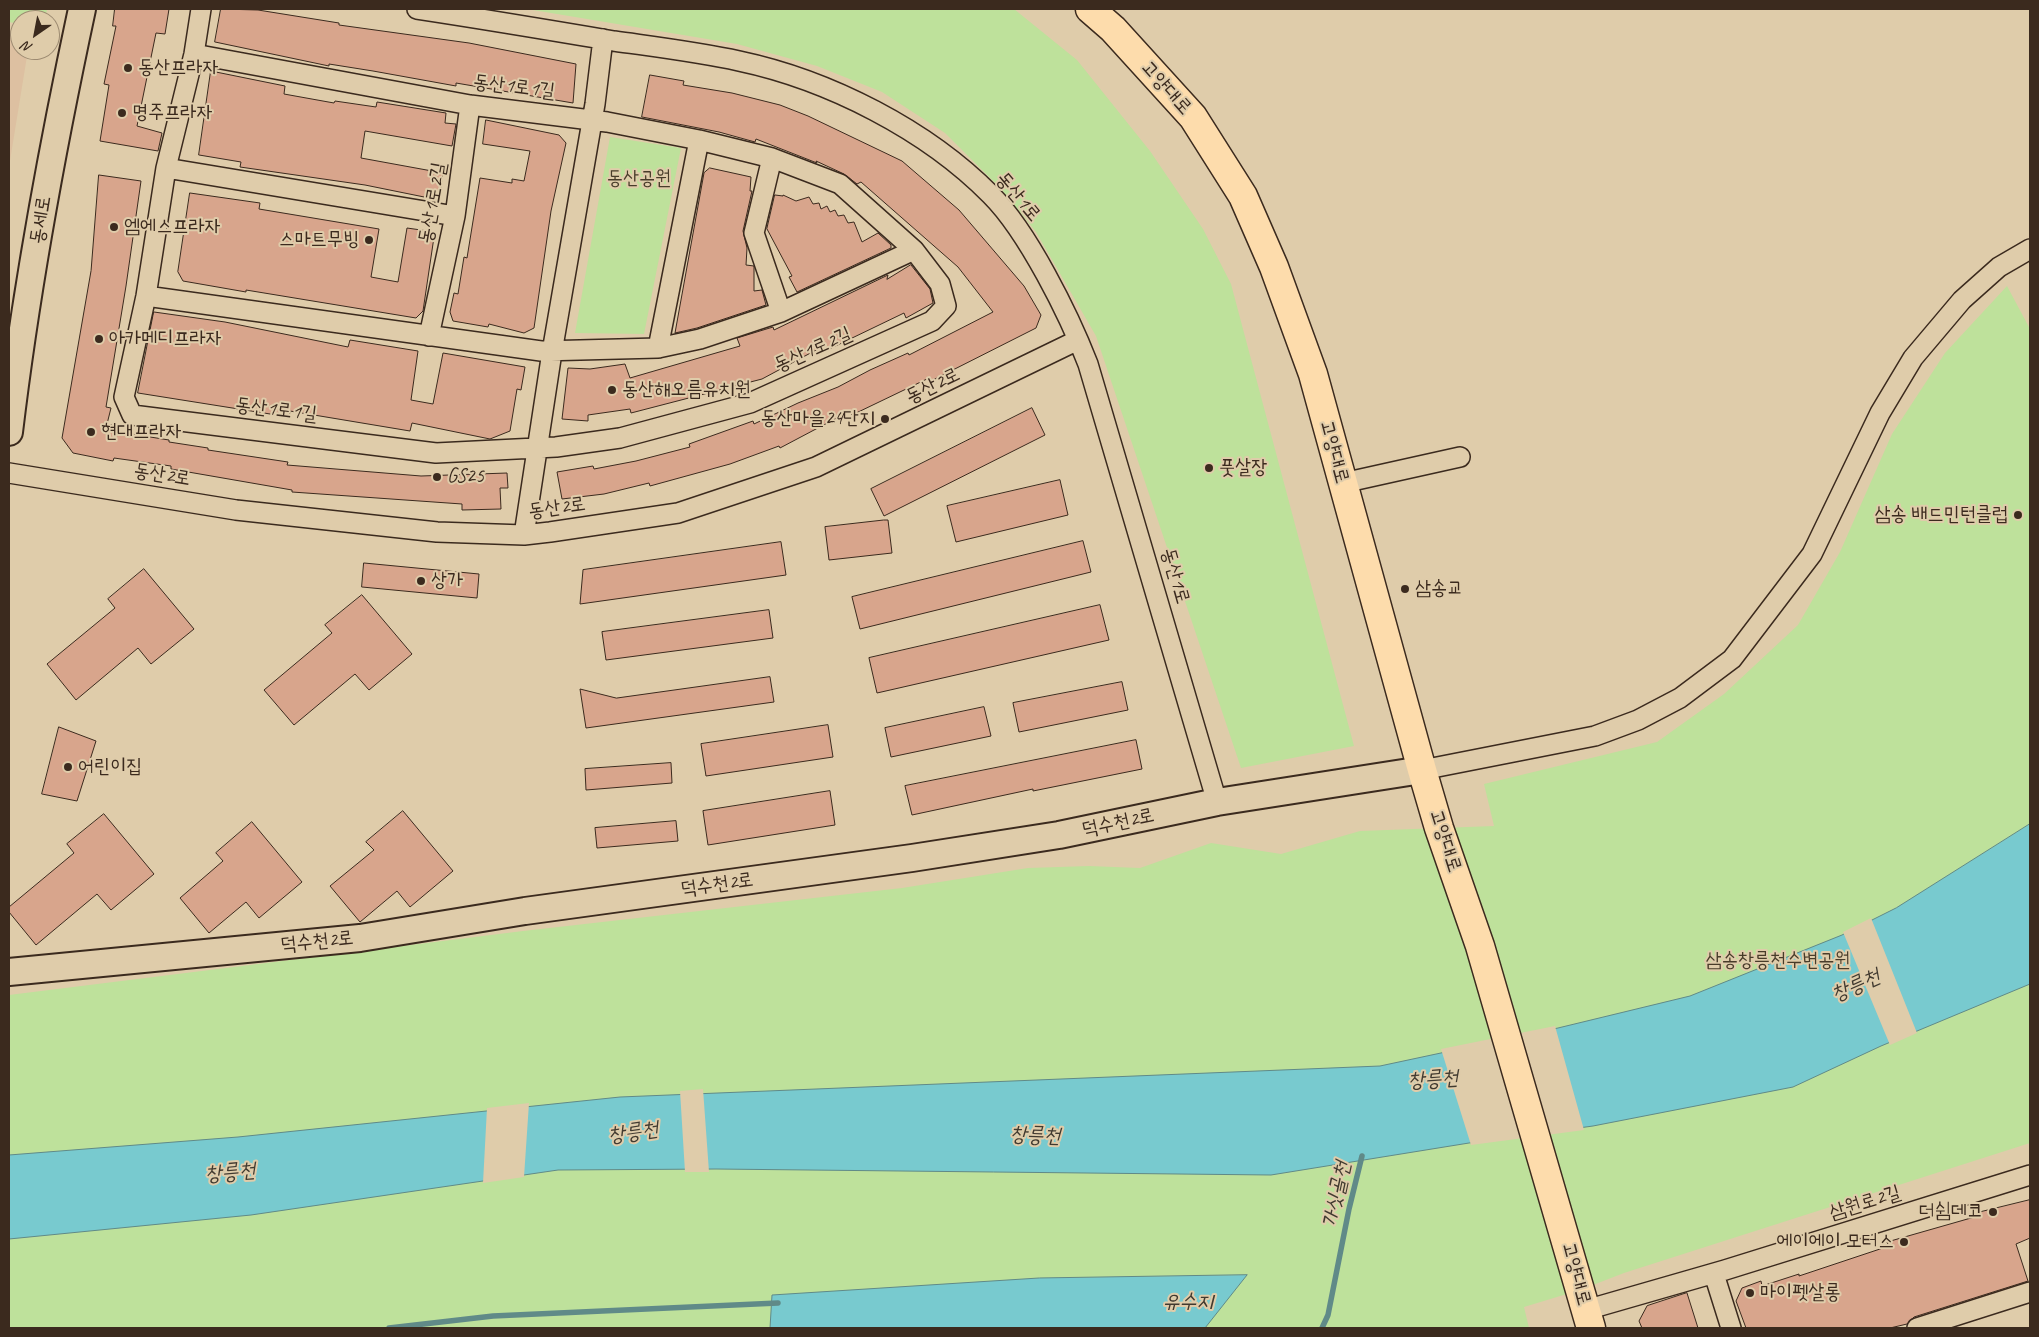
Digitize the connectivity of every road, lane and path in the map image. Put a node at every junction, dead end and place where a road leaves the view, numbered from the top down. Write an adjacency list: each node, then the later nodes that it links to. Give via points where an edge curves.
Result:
1 (82, 9): 21 (street, 동세로)
2 (201, 9): 6 (street, 동산1로1길)
3 (417, 9): 5 (street, 동산1로)
4 (1090, 9): 26 (main road, 고양대로, via 1113,29 1193,118 1243,196 1274,266 1313,374)
5 (603, 39): 8 (street); 18 (street, 동산1로, via 740,61 803,80 869,108 939,149 992,196 1025,239)
6 (194, 54): 7 (street, 동산1로1길); 11 (street, 동산1로1길)
7 (470, 105): 8 (street, 동산1로1길); 12 (street, 동산1로2길)
8 (592, 120): 9 (street, 동산1로2길); 20 (street)
9 (699, 140): 10 (street, 동산1로2길); 19 (street)
10 (772, 158): 14 (street, 동산1로2길, via 840,184); 16 (street, via 754,233)
11 (166, 168): 12 (street); 15 (street, 동산1로1길)
12 (455, 216): 17 (street, 동산1로2길)
13 (2030, 249): 28 (street, via 1999,267 1962,300 1913,358 1880,413 1812,554 1732,659 1680,698 1638,720 1595,736 1568,744)
14 (914, 250): 16 (street); 23 (street, 동산1로2길, via 940,284 946,306 932,321 750,402 620,438)
15 (146, 296): 17 (street); 23 (street, 동산1로1길, via 124,397 132,415 436,453)
16 (781, 312): 19 (street)
17 (429, 336): 20 (street)
18 (1078, 340): 27 (street, 동산2로, via 816,467 772,483 678,514); 29 (street, 동산1로)
19 (658, 348): 20 (street)
20 (552, 352): 23 (street)
21 (12, 371): 22 (street, 동세로)
22 (9, 432)
23 (538, 447): 27 (street)
24 (1460, 457): 26 (street)
25 (9, 473): 27 (street, 동산2로, via 236,510 437,532)
26 (1343, 484): 28 (main road, 고양대로)
27 (524, 535)
28 (1422, 770): 29 (street, 덕수천2로); 34 (main road, 고양대로, via 1480,946)
29 (1217, 802): 30 (street, 덕수천2로, via 1059,835 526,911 360,938)
30 (9, 972)
31 (2030, 1175): 32 (street, 삼원로2길)
32 (1714, 1274): 34 (street, 삼원로2길); 35 (street)
33 (2030, 1292): 36 (street)
34 (1589, 1319)
35 (1731, 1328)
36 (1917, 1328)

